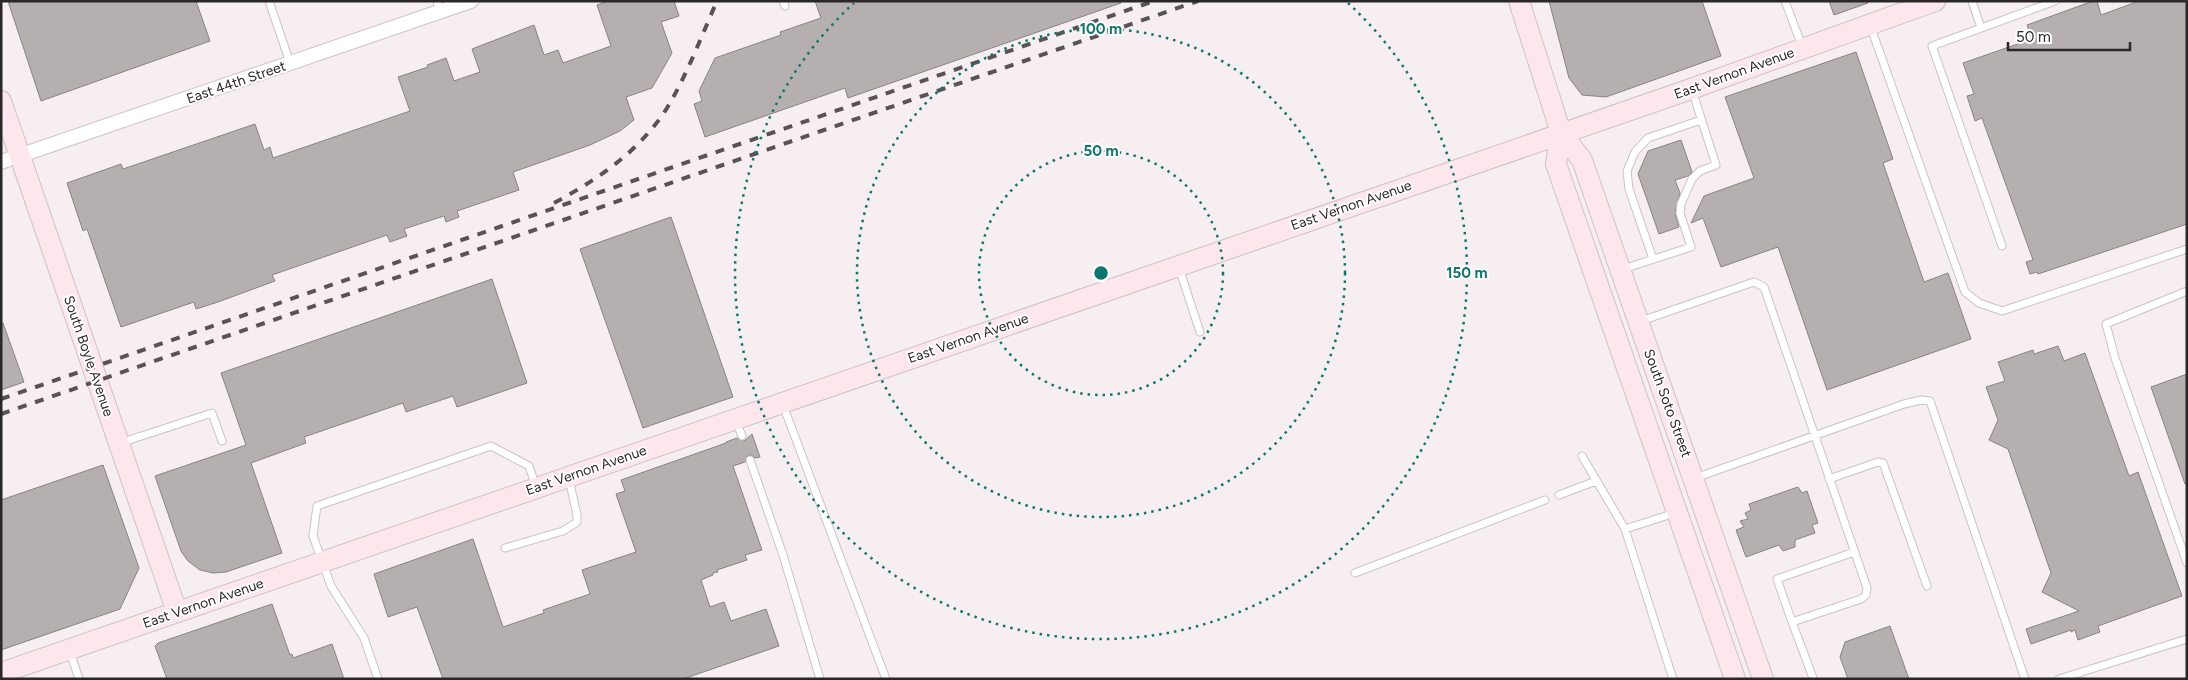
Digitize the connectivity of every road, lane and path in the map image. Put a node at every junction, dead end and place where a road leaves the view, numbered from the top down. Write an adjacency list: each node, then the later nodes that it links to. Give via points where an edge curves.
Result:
1 (269, 1): 12 (lane)
2 (471, 1): 8 (street, East 44th Street)
3 (1519, 1): 16 (street, South Soto Street)
4 (1785, 1): 11 (lane)
5 (1935, 1): 9 (street, East Vernon Avenue)
6 (1972, 1): 10 (lane)
7 (2055, 1): 10 (lane)
8 (438, 7): 12 (street, East 44th Street)
9 (1870, 25): 11 (street, East Vernon Avenue); 20 (lane, via 1965,292 1979,304 2002,311)
10 (1981, 28): 19 (lane, via 1932,46)
11 (1803, 49): 13 (street, East Vernon Avenue)
12 (290, 63): 17 (street, East 44th Street)
13 (1691, 89): 15 (lane); 16 (street, East Vernon Avenue)
14 (1, 100): 17 (street, South Boyle Avenue)
15 (1702, 120): 21 (lane, via 1716,165 1700,171 1692,179 1680,204 1691,247); 21 (lane, via 1648,138 1635,152 1627,171 1629,189)
16 (1561, 133): 22 (street, East Vernon Avenue); 23 (street, South Soto Street, via 1582,160); 37 (street, South Soto Street, via 1556,164)
17 (20, 156): 18 (street, East 44th Street); 30 (street, South Boyle Avenue)
18 (1, 162)
19 (2002, 246)
20 (2187, 249)
21 (1653, 259): 23 (lane)
22 (1178, 265): 26 (lane); 27 (street, East Vernon Avenue)
23 (1620, 270): 25 (street, South Soto Street)
24 (2187, 291): 46 (lane, via 2106,324)
25 (1638, 321): 28 (lane, via 1754,282 1764,287); 34 (street, South Soto Street)
26 (1200, 332)
27 (782, 403): 33 (street, East Vernon Avenue, via 738,427); 58 (lane)
28 (1814, 436): 34 (lane); 35 (lane); 62 (lane, via 1904,404 1930,401)
29 (222, 441): 30 (lane, via 212,413)
30 (119, 443): 49 (street, South Boyle Avenue)
31 (1582, 456): 36 (lane)
32 (750, 460): 57 (lane, via 783,555)
33 (569, 476): 38 (street, East Vernon Avenue); 43 (lane, via 578,515 576,522 562,531)
34 (1694, 478): 37 (street); 61 (street, South Soto Street)
35 (1829, 479): 44 (lane); 48 (lane, via 1878,462 1883,464)
36 (1596, 481): 39 (lane); 42 (lane)
37 (1668, 486): 41 (street, South Soto Street)
38 (536, 487): 45 (street, East Vernon Avenue); 45 (lane, via 529,466 491,446 375,485 317,506 313,536)
39 (1559, 495)
40 (1545, 500): 47 (lane)
41 (1677, 512): 42 (lane); 60 (street, South Soto Street)
42 (1625, 529): 59 (lane)
43 (505, 548)
44 (1854, 552): 50 (lane, via 1867,588 1866,595); 50 (lane, via 1777,579)
45 (323, 561): 49 (street, East Vernon Avenue); 56 (lane, via 331,586 364,638)
46 (2187, 563)
47 (1355, 573)
48 (1927, 586)
49 (177, 612): 52 (street, East Vernon Avenue)
50 (1792, 622): 54 (lane)
51 (2187, 639): 63 (lane)
52 (69, 649): 53 (street, East Vernon Avenue); 55 (lane)
53 (8, 674)
54 (1812, 678)
55 (79, 679)
56 (378, 679)
57 (820, 679)
58 (886, 679)
59 (1673, 679)
60 (1736, 679)
61 (1763, 679)
62 (2024, 679)
63 (2059, 679)

